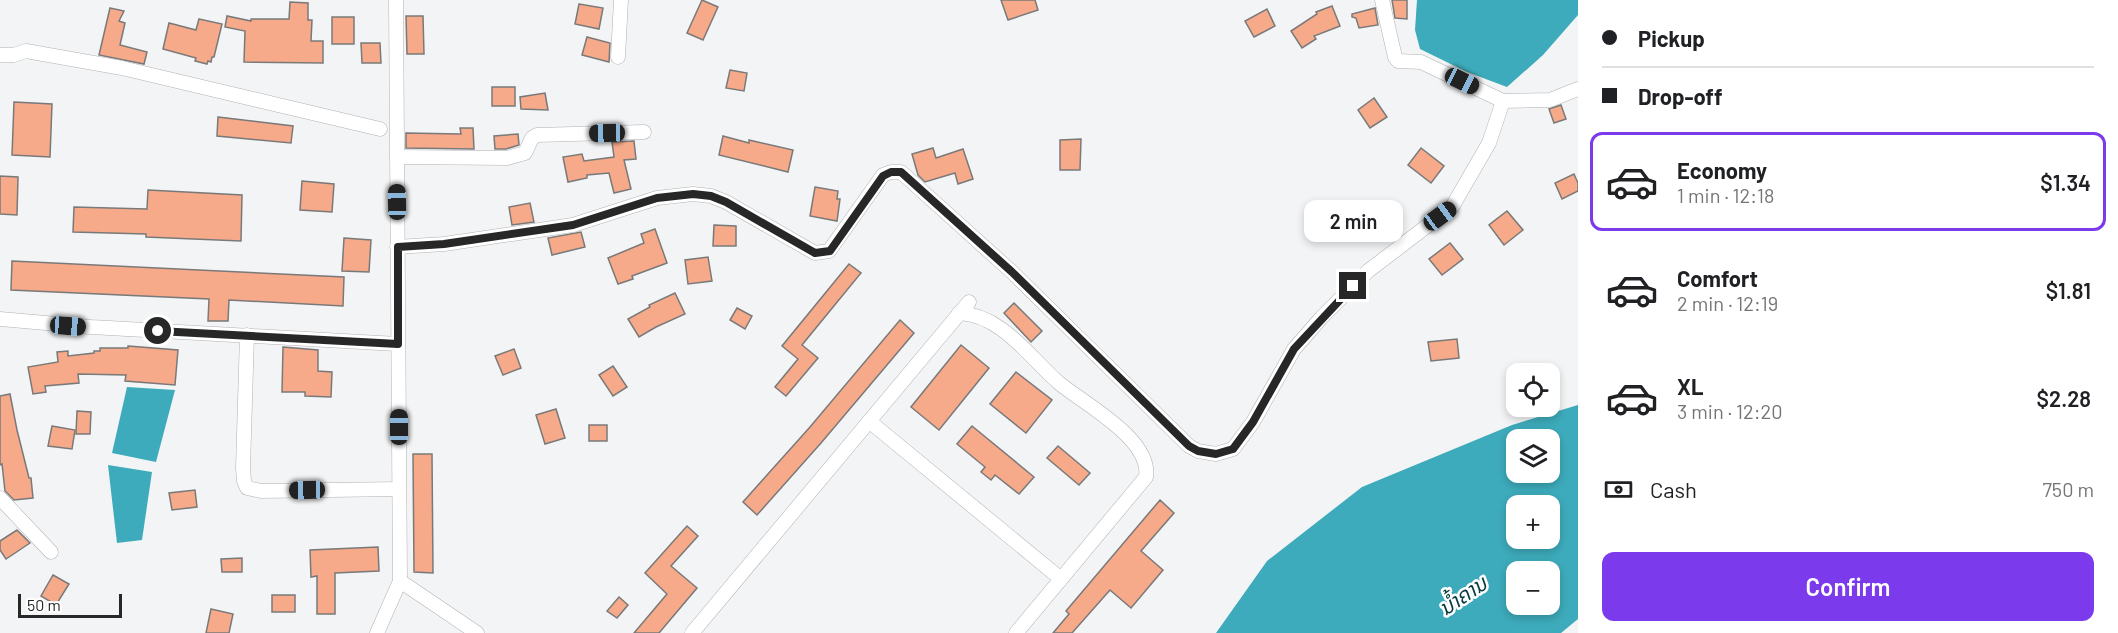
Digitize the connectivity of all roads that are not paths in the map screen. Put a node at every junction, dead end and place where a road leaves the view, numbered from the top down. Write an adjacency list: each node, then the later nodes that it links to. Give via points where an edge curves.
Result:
1 (396, 0): 10 (street)
2 (621, 0): 5 (street)
3 (1382, 0): 7 (street, via 1398,62 1421,62)
4 (0, 55): 8 (street, via 26,51 122,68)
5 (618, 57)
6 (1578, 89): 7 (street, via 1550,100)
7 (1503, 101): 11 (street, via 1489,143 1452,207 1368,271 1322,317 1294,349 1253,422 1233,449 1216,454 1189,446 1012,272 901,172 883,176 830,251 823,253 815,253 726,202 693,194 657,198 573,225)
8 (380, 129)
9 (644, 132): 10 (street, via 537,135 525,153 507,158)
10 (397, 158): 11 (street)
11 (398, 247): 14 (street)
12 (0, 319): 13 (street)
13 (247, 335): 14 (street); 16 (street, via 243,468 247,488)
14 (398, 344): 16 (street)
15 (869, 421): 19 (street); 19 (street, via 964,307 1002,329 1060,384 1099,410 1139,450 1147,466 1146,477); 23 (street)
16 (399, 489): 20 (street)
17 (0, 498): 18 (street)
18 (51, 552)
19 (1061, 579): 24 (street)
20 (400, 581): 21 (street); 22 (street)
21 (377, 633)
22 (477, 633)
23 (692, 633)
24 (1016, 633)

